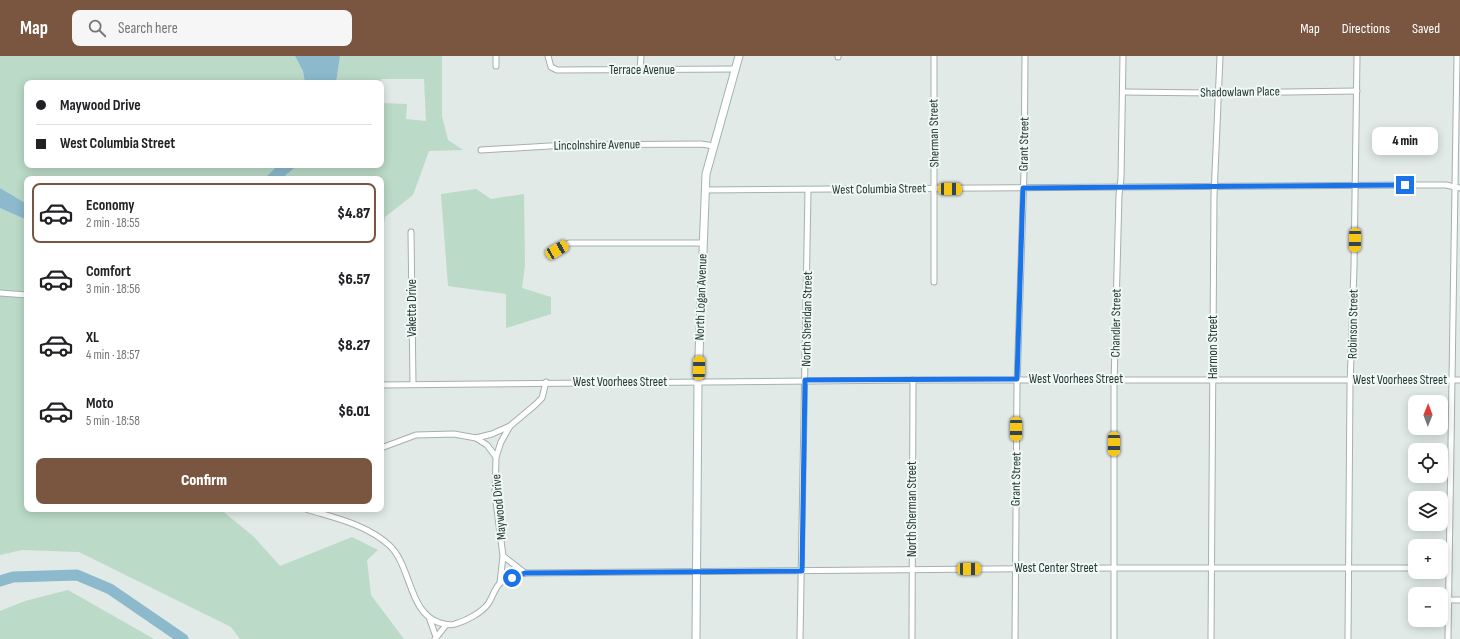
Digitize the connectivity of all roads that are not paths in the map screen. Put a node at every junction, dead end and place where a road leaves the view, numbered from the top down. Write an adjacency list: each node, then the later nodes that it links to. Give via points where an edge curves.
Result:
1 (496, 56): 11 (street)
2 (548, 56): 13 (street, Terrace Avenue, via 549,65 557,70)
3 (640, 56): 13 (street)
4 (739, 56): 12 (street, North Logan Avenue)
5 (934, 56): 24 (street, Sherman Street)
6 (1025, 56): 23 (street, Grant Street)
7 (1123, 56): 15 (street, Chandler Street)
8 (1220, 56): 16 (street, Harmon Street)
9 (1357, 56): 14 (street, Robinson Street)
10 (1457, 56): 22 (street)
11 (496, 66)
12 (736, 69): 13 (street, Terrace Avenue); 17 (street, North Logan Avenue)
13 (640, 71)
14 (1357, 91): 16 (street, Shadowlawn Place); 19 (street, Robinson Street)
15 (1123, 92): 16 (street, Shadowlawn Place); 21 (street, Chandler Street)
16 (1218, 93): 20 (street, Harmon Street)
17 (714, 146): 18 (street, Lincolnshire Avenue, via 566,145); 25 (street, North Logan Avenue, via 706,174)
18 (481, 150)
19 (1356, 185): 20 (street, West Columbia Street); 22 (street, West Columbia Street); 38 (street, Robinson Street)
20 (1215, 186): 21 (street, West Columbia Street); 34 (street, Harmon Street)
21 (1120, 187): 23 (street, West Columbia Street); 37 (street, Chandler Street)
22 (1457, 187): 39 (street)
23 (1023, 188): 24 (street, West Columbia Street); 33 (street, Grant Street)
24 (935, 189): 26 (street, West Columbia Street); 30 (street, Sherman Street)
25 (705, 190): 26 (street, West Columbia Street); 28 (street, North Logan Avenue)
26 (808, 190): 35 (street, North Sheridan Street)
27 (411, 232): 43 (street, Vaketta Drive)
28 (703, 243): 29 (street, via 569,243); 41 (street, North Logan Avenue)
29 (557, 250)
30 (934, 282)
31 (0, 293): 32 (street)
32 (24, 295)
33 (1017, 379): 36 (street, West Voorhees Street); 37 (street, West Voorhees Street); 58 (street, Grant Street)
34 (1213, 379): 37 (street, West Voorhees Street); 38 (street, West Voorhees Street); 53 (street, Harmon Street)
35 (805, 380): 36 (street, West Voorhees Street); 41 (street, West Voorhees Street); 60 (street, North Sheridan Street)
36 (913, 380): 59 (street, North Sherman Street)
37 (1115, 380): 54 (street, Chandler Street)
38 (1351, 380): 39 (street, West Voorhees Street); 55 (street, Robinson Street)
39 (1452, 380): 40 (street, West Voorhees Street); 57 (street)
40 (1460, 380)
41 (698, 381): 42 (street, West Voorhees Street); 61 (street, North Logan Avenue)
42 (546, 382): 43 (street, West Voorhees Street); 45 (street, Maywood Drive, via 542,398)
43 (413, 384): 44 (street, West Voorhees Street)
44 (384, 385)
45 (510, 426): 46 (street, Maywood Drive); 48 (street, Maywood Drive)
46 (476, 438): 47 (street, Maywood Drive, via 454,434 416,435); 48 (street, Maywood Drive, via 487,445)
47 (384, 447)
48 (496, 458): 52 (street, Maywood Drive, via 495,494)
49 (319, 512): 51 (street)
50 (332, 512): 51 (street)
51 (334, 516): 66 (street, via 364,528 389,545 402,565 420,608)
52 (503, 556): 62 (street, Maywood Drive); 63 (street, Maywood Drive)
53 (1211, 567): 54 (street, West Center Street); 55 (street, West Center Street); 75 (street, Harmon Street)
54 (1114, 568): 58 (street, West Center Street); 74 (street, Chandler Street)
55 (1349, 568): 56 (street, West Center Street); 76 (street, Robinson Street)
56 (1408, 568)
57 (1449, 568): 64 (street)
58 (1015, 569): 59 (street, West Center Street); 73 (street, Grant Street)
59 (912, 570): 60 (street, West Center Street); 72 (street, North Sherman Street)
60 (802, 571): 61 (street, West Center Street); 71 (street, North Sheridan Street)
61 (696, 572): 62 (street); 70 (street, North Logan Avenue)
62 (525, 573): 63 (street)
63 (500, 583): 67 (street, Maywood Drive, via 487,605 466,620)
64 (1448, 600): 65 (street)
65 (1460, 600)
66 (430, 620): 67 (street); 69 (street)
67 (446, 625): 69 (street)
68 (1448, 627): 77 (street)
69 (435, 638)
70 (696, 639)
71 (800, 639)
72 (912, 639)
73 (1015, 639)
74 (1114, 639)
75 (1211, 639)
76 (1348, 639)
77 (1448, 639)

